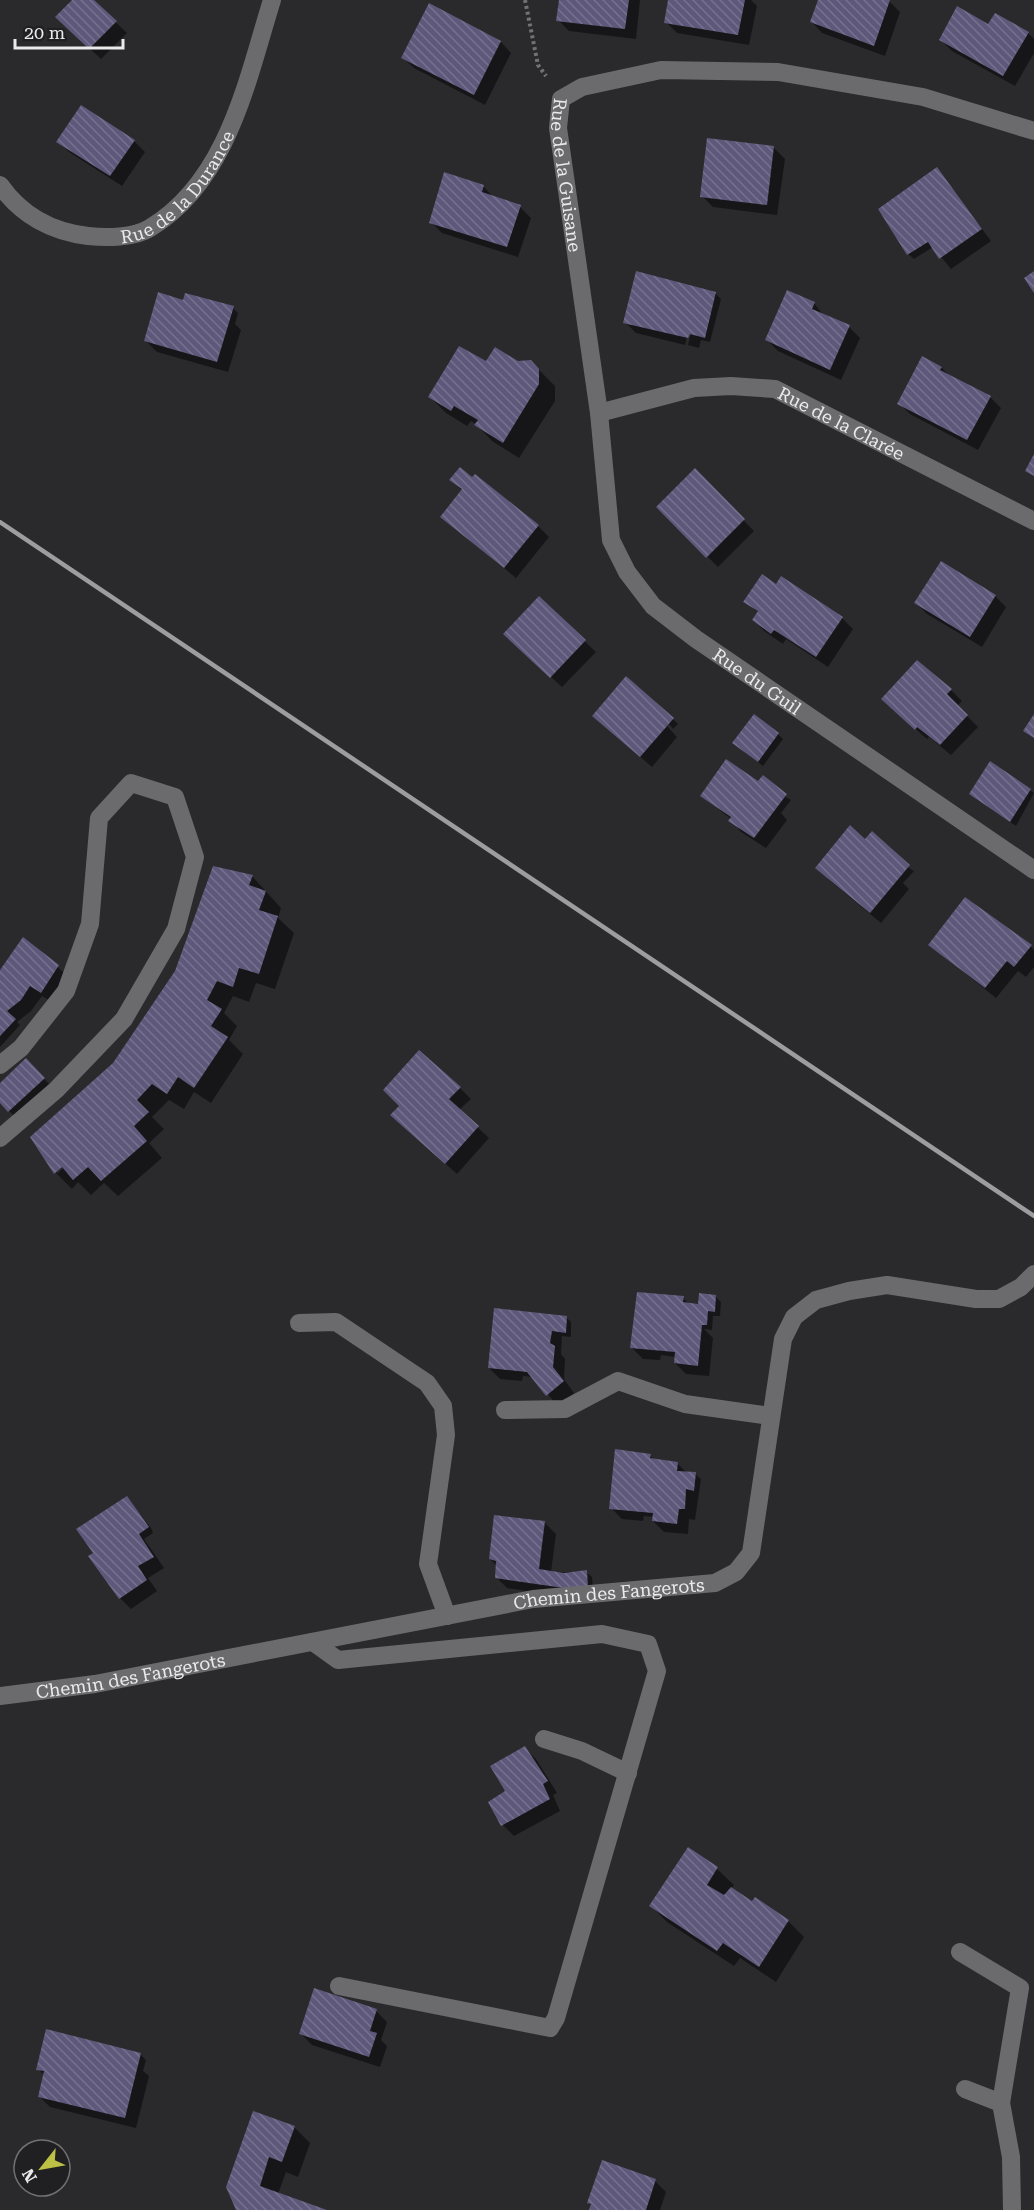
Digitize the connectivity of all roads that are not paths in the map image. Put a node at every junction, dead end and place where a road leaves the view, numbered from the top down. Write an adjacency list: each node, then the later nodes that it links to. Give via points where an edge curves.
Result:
1 (272, 0): 3 (street, Rue de la Durance, via 237,113 215,159 184,201 149,230 107,238 69,234 32,219)
2 (1034, 131): 4 (street, Rue de la Guisane, via 923,97 778,72 661,70 582,87 561,99 558,128)
3 (0, 186)
4 (599, 413): 5 (street, Rue de la Clarée, via 694,388 775,389); 6 (street, Rue du Guil, via 611,540 627,572 654,606 696,639)
5 (1034, 521)
6 (1034, 870)
7 (0, 1065): 8 (street, via 21,1048 66,992 90,924 99,818 130,783 175,797 195,857 176,929 123,1020 56,1090)
8 (0, 1138)
9 (1034, 1274): 12 (street, Chemin des Fangerots, via 1021,1287 999,1299 887,1285 816,1300 794,1317 783,1339)
10 (299, 1323): 13 (street, via 336,1323 427,1383 443,1406 446,1435 428,1564)
11 (505, 1410): 12 (street, via 565,1409 618,1381 685,1404)
12 (770, 1416): 13 (street, Chemin des Fangerots, via 751,1553 736,1572 715,1583 533,1599)
13 (447, 1616): 14 (street, Chemin des Fangerots)
14 (313, 1642): 15 (street, Chemin des Fangerots, via 95,1684); 17 (street, via 338,1660 602,1634 648,1644 657,1671)
15 (0, 1696)
16 (544, 1739): 17 (street, via 582,1751)
17 (628, 1773): 19 (street, via 563,1996 550,2028)
18 (960, 1952): 21 (street, via 1020,1988)
19 (339, 1986)
20 (965, 2090): 21 (street)
21 (1000, 2103): 22 (street, via 1011,2157)
22 (1012, 2210)

